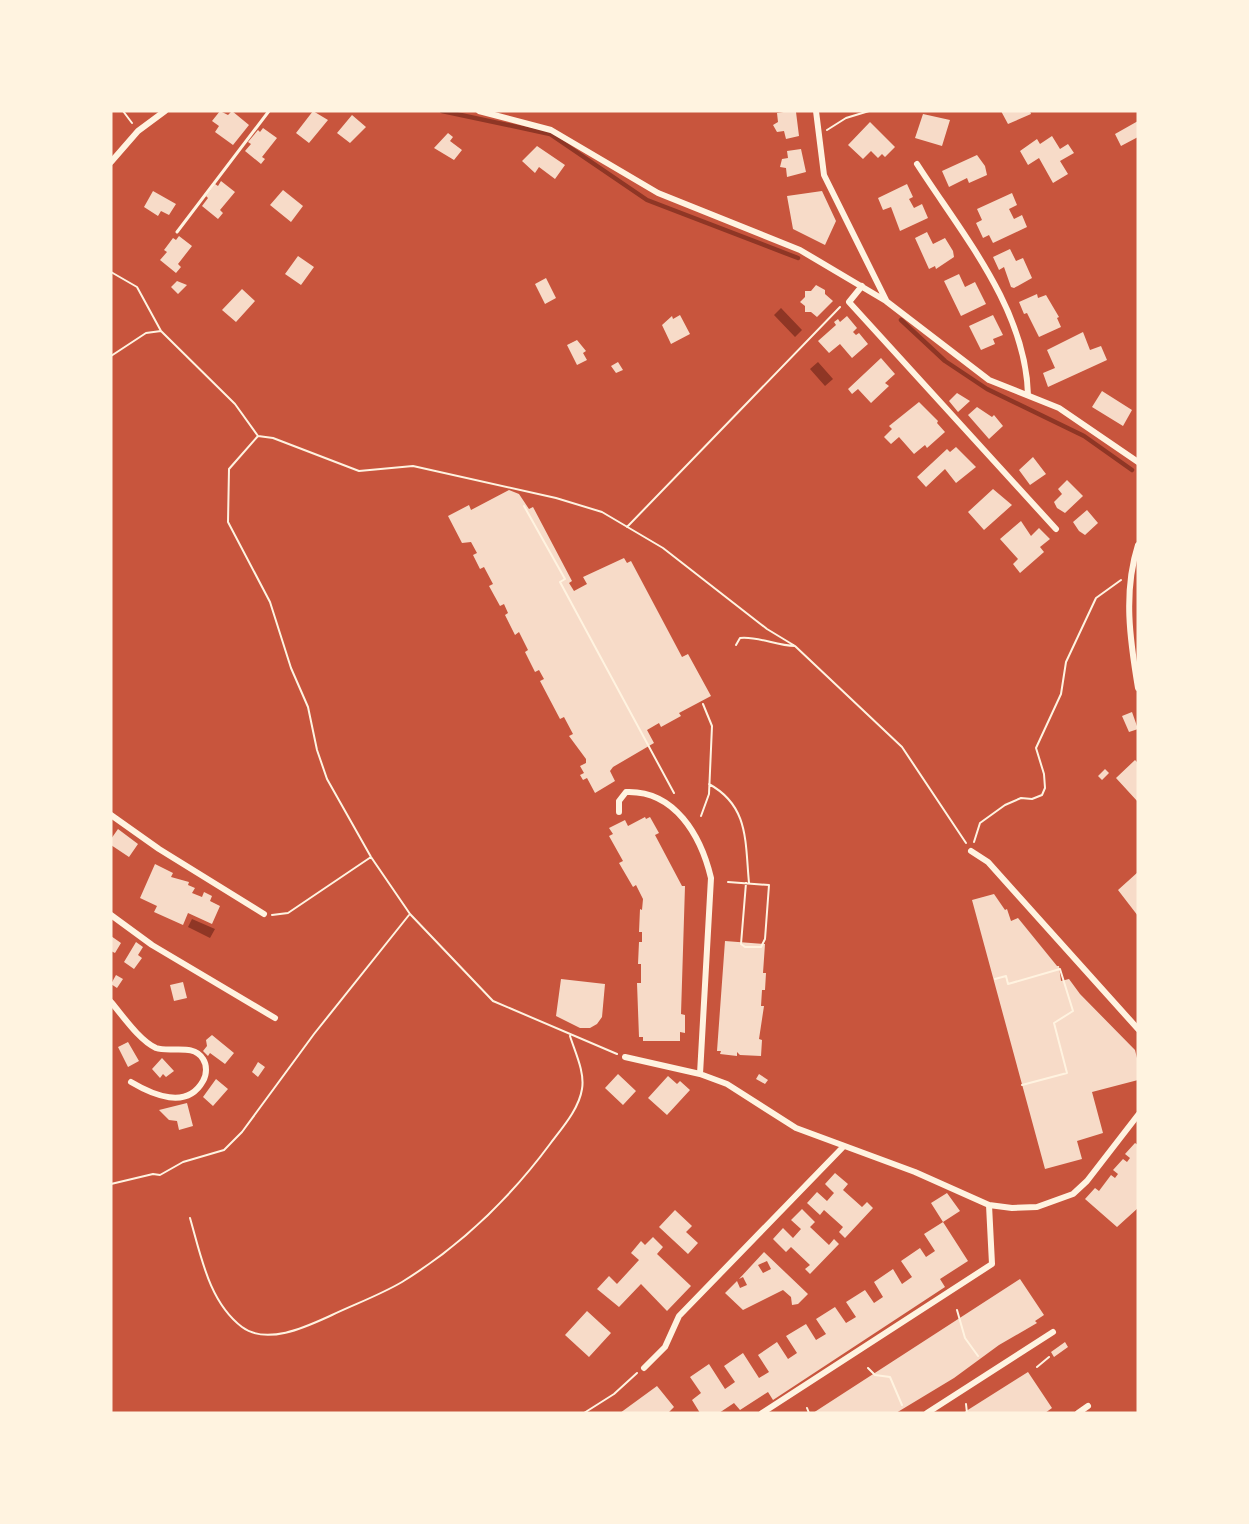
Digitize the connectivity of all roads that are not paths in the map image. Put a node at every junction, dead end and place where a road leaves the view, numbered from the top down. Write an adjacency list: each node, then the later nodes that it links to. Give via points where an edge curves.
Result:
1 (165, 111): 5 (street, via 138,131)
2 (269, 111): 7 (lane)
3 (479, 111): 8 (street, via 551,130 658,193 800,250)
4 (816, 111): 9 (street, via 824,174)
5 (111, 162)
6 (917, 164): 10 (street, via 1004,305 1023,354)
7 (177, 232)
8 (862, 286): 9 (street); 12 (street, via 849,302)
9 (886, 301): 10 (street, via 989,380)
10 (1028, 395): 11 (street, via 1068,414)
11 (1138, 462)
12 (1056, 529)
13 (1138, 545): 14 (street, via 1128,600)
14 (1138, 688)
15 (619, 812): 24 (street, via 619,801 627,792 653,795 681,812 706,859 711,878)
16 (111, 815): 18 (street)
17 (971, 851): 22 (street, via 988,862)
18 (264, 914)
19 (111, 915): 21 (street, via 152,945)
20 (111, 1002): 25 (street, via 149,1044 165,1050 193,1050 204,1059 206,1067 203,1082 182,1098 168,1098)
21 (275, 1018)
22 (1138, 1029)
23 (625, 1057): 24 (street)
24 (700, 1074): 27 (street, via 727,1084 796,1128)
25 (131, 1082)
26 (1138, 1115): 28 (street, via 1073,1194 1037,1207)
27 (844, 1146): 28 (street, via 946,1184); 30 (street, via 679,1316 665,1347)
28 (988, 1205): 32 (street, via 992,1264)
29 (1053, 1332): 33 (street)
30 (644, 1368)
31 (1088, 1406): 34 (street)
32 (762, 1413)
33 (927, 1413)
34 (1078, 1413)

